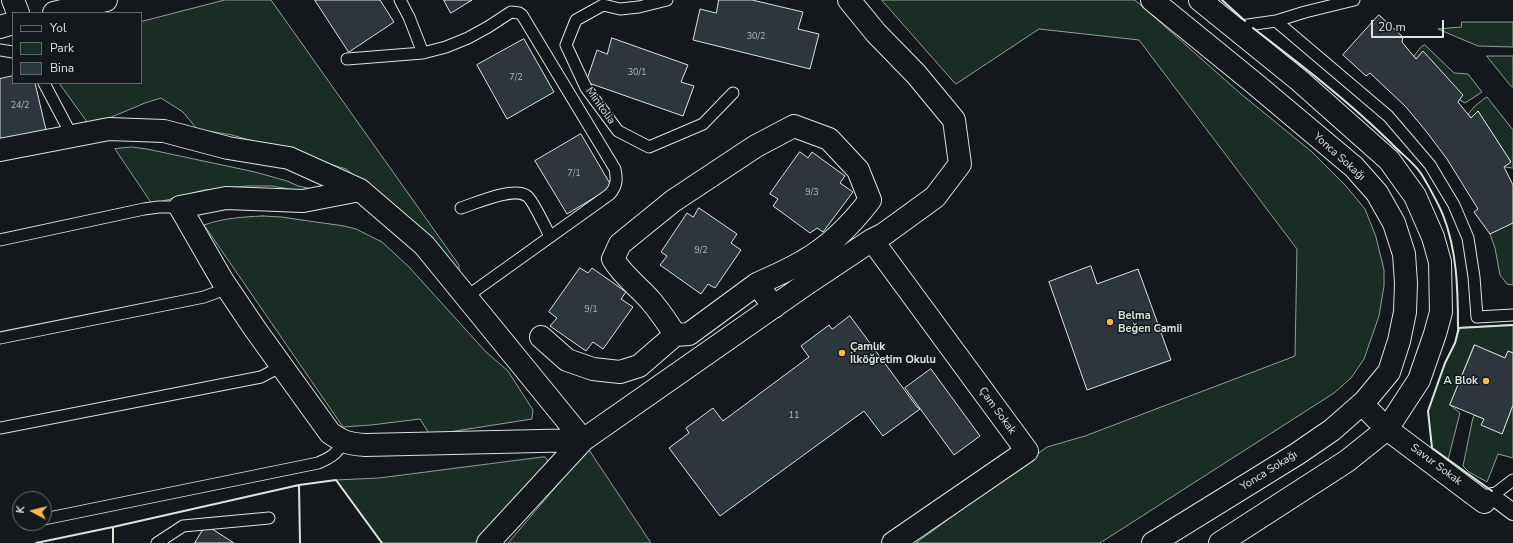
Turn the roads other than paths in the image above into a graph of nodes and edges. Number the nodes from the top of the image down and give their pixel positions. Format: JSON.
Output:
{"nodes":[{"id":1,"x":13,"y":0,"type":"edge"},
{"id":2,"x":106,"y":0,"type":"edge"},
{"id":3,"x":400,"y":0,"type":"edge"},
{"id":4,"x":667,"y":0,"type":"edge"},
{"id":5,"x":849,"y":0,"type":"edge"},
{"id":6,"x":1152,"y":0,"type":"edge"},
{"id":7,"x":1200,"y":0,"type":"edge"},
{"id":8,"x":1354,"y":0,"type":"edge"},
{"id":9,"x":18,"y":12,"type":"edge"},
{"id":10,"x":58,"y":12,"type":"edge"},
{"id":11,"x":1276,"y":21,"type":"junction"},
{"id":12,"x":12,"y":23,"type":"edge"},
{"id":13,"x":0,"y":27,"type":"edge"},
{"id":14,"x":1234,"y":27,"type":"junction"},
{"id":15,"x":0,"y":50,"type":"edge"},
{"id":16,"x":12,"y":52,"type":"edge"},
{"id":17,"x":423,"y":53,"type":"junction"},
{"id":18,"x":347,"y":59,"type":"dead end"},
{"id":19,"x":45,"y":84,"type":"edge"},
{"id":20,"x":733,"y":93,"type":"dead end"},
{"id":21,"x":72,"y":136,"type":"junction"},
{"id":22,"x":0,"y":150,"type":"edge"},
{"id":23,"x":360,"y":190,"type":"junction"},
{"id":24,"x":180,"y":207,"type":"junction"},
{"id":25,"x":461,"y":208,"type":"dead end"},
{"id":26,"x":550,"y":236,"type":"junction"},
{"id":27,"x":0,"y":240,"type":"edge"},
{"id":28,"x":872,"y":240,"type":"junction"},
{"id":29,"x":757,"y":284,"type":"junction"},
{"id":30,"x":228,"y":288,"type":"junction"},
{"id":31,"x":466,"y":297,"type":"junction"},
{"id":32,"x":774,"y":307,"type":"junction"},
{"id":33,"x":1513,"y":315,"type":"edge"},
{"id":34,"x":675,"y":335,"type":"junction"},
{"id":35,"x":541,"y":337,"type":"dead end"},
{"id":36,"x":0,"y":338,"type":"edge"},
{"id":37,"x":282,"y":366,"type":"junction"},
{"id":38,"x":1362,"y":404,"type":"junction"},
{"id":39,"x":0,"y":428,"type":"edge"},
{"id":40,"x":1387,"y":429,"type":"junction"},
{"id":41,"x":583,"y":440,"type":"junction"},
{"id":42,"x":343,"y":442,"type":"junction"},
{"id":43,"x":1513,"y":480,"type":"edge"},
{"id":44,"x":1488,"y":499,"type":"junction"},
{"id":45,"x":1513,"y":512,"type":"edge"},
{"id":46,"x":52,"y":518,"type":"edge"},
{"id":47,"x":269,"y":518,"type":"dead end"},
{"id":48,"x":157,"y":543,"type":"edge"},
{"id":49,"x":488,"y":543,"type":"edge"},
{"id":50,"x":893,"y":543,"type":"edge"},
{"id":51,"x":1153,"y":543,"type":"edge"},
{"id":52,"x":1220,"y":543,"type":"edge"}],
"edges":[{"from":1,"to":9,"type":"street"},
{"from":2,"to":10,"type":"street"},
{"from":3,"to":17,"type":"lane"},
{"from":4,"to":20,"type":"lane","name":"Minitolia"},
{"from":5,"to":28,"type":"street"},
{"from":6,"to":38,"type":"street","name":"Yonca Sokağı"},
{"from":7,"to":14,"type":"street"},
{"from":8,"to":11,"type":"lane"},
{"from":11,"to":14,"type":"lane"},
{"from":11,"to":33,"type":"lane"},
{"from":12,"to":13,"type":"street"},
{"from":14,"to":40,"type":"street"},
{"from":15,"to":16,"type":"lane"},
{"from":17,"to":18,"type":"lane"},
{"from":17,"to":26,"type":"lane"},
{"from":19,"to":21,"type":"lane"},
{"from":21,"to":22,"type":"street"},
{"from":21,"to":23,"type":"street"},
{"from":23,"to":24,"type":"street"},
{"from":23,"to":31,"type":"street"},
{"from":24,"to":27,"type":"lane"},
{"from":24,"to":30,"type":"street"},
{"from":25,"to":26,"type":"lane"},
{"from":26,"to":31,"type":"lane"},
{"from":28,"to":32,"type":"street"},
{"from":28,"to":50,"type":"street","name":"Çam Sokak"},
{"from":29,"to":32,"type":"street"},
{"from":29,"to":34,"type":"street"},
{"from":29,"to":34,"type":"street"},
{"from":30,"to":36,"type":"lane"},
{"from":30,"to":37,"type":"street"},
{"from":31,"to":41,"type":"street"},
{"from":32,"to":41,"type":"street"},
{"from":34,"to":35,"type":"street"},
{"from":37,"to":39,"type":"lane"},
{"from":37,"to":42,"type":"street"},
{"from":38,"to":40,"type":"street","name":"Savur Sokak"},
{"from":38,"to":51,"type":"street","name":"Yonca Sokağı"},
{"from":40,"to":44,"type":"street","name":"Savur Sokak"},
{"from":40,"to":52,"type":"street"},
{"from":41,"to":42,"type":"street"},
{"from":41,"to":49,"type":"street"},
{"from":42,"to":46,"type":"lane"},
{"from":43,"to":44,"type":"lane"},
{"from":44,"to":45,"type":"street"},
{"from":47,"to":48,"type":"lane"}]}
